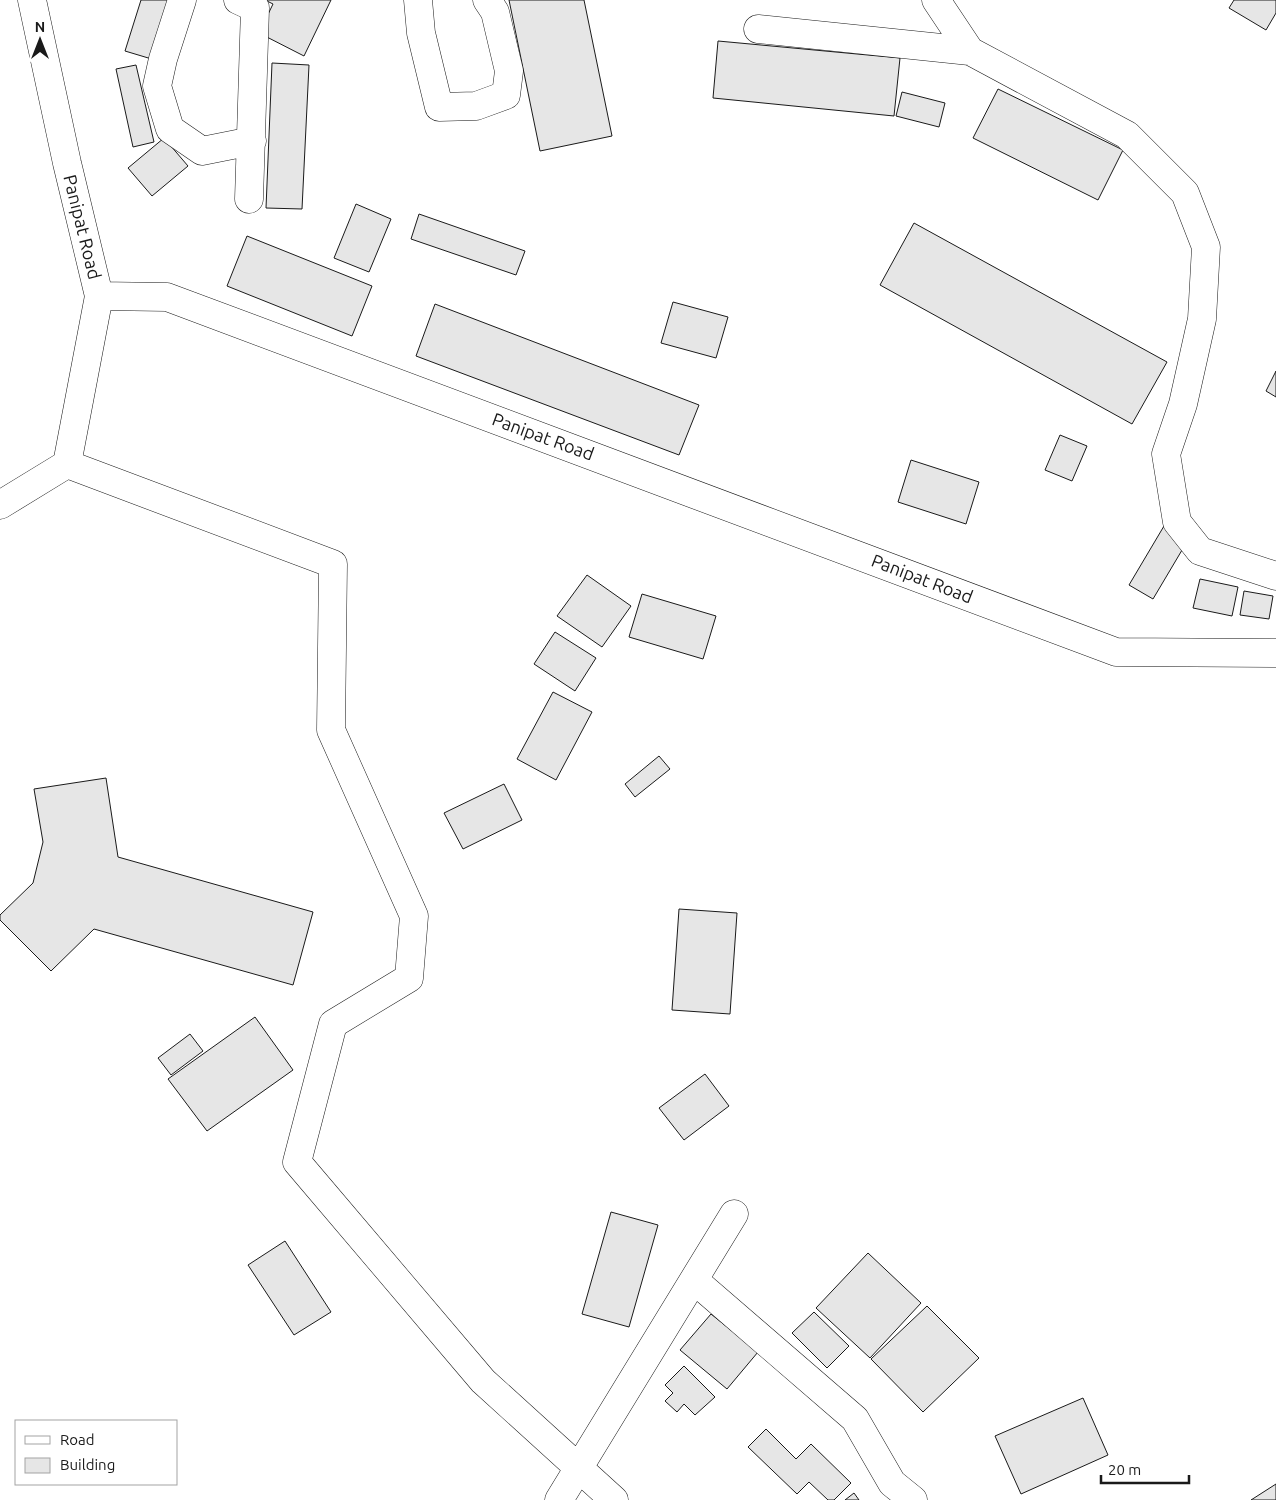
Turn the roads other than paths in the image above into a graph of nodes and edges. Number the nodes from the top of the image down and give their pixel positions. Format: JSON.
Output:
{"nodes":[{"id":1,"x":32,"y":0,"type":"edge"},
{"id":2,"x":182,"y":0,"type":"edge"},
{"id":3,"x":238,"y":0,"type":"edge"},
{"id":4,"x":418,"y":0,"type":"edge"},
{"id":5,"x":487,"y":0,"type":"edge"},
{"id":6,"x":936,"y":0,"type":"edge"},
{"id":7,"x":758,"y":29,"type":"dead end"},
{"id":8,"x":970,"y":51,"type":"junction"},
{"id":9,"x":252,"y":141,"type":"junction"},
{"id":10,"x":249,"y":199,"type":"dead end"},
{"id":11,"x":100,"y":296,"type":"junction"},
{"id":12,"x":67,"y":464,"type":"junction"},
{"id":13,"x":0,"y":505,"type":"edge"},
{"id":14,"x":1276,"y":576,"type":"edge"},
{"id":15,"x":1276,"y":653,"type":"edge"},
{"id":16,"x":734,"y":1214,"type":"dead end"},
{"id":17,"x":694,"y":1280,"type":"junction"},
{"id":18,"x":579,"y":1468,"type":"junction"},
{"id":19,"x":559,"y":1500,"type":"edge"},
{"id":20,"x":614,"y":1500,"type":"edge"},
{"id":21,"x":914,"y":1500,"type":"edge"}],
"edges":[{"from":1,"to":11,"type":"street","name":"Panipat Road"},
{"from":2,"to":9,"type":"street"},
{"from":3,"to":9,"type":"street"},
{"from":4,"to":5,"type":"street"},
{"from":6,"to":8,"type":"street"},
{"from":7,"to":8,"type":"street"},
{"from":8,"to":14,"type":"street"},
{"from":9,"to":10,"type":"street"},
{"from":11,"to":12,"type":"street"},
{"from":11,"to":15,"type":"street","name":"Panipat Road"},
{"from":12,"to":13,"type":"street"},
{"from":12,"to":18,"type":"street"},
{"from":16,"to":17,"type":"street"},
{"from":17,"to":18,"type":"street"},
{"from":17,"to":21,"type":"street"},
{"from":18,"to":19,"type":"street"},
{"from":18,"to":20,"type":"street"}]}
